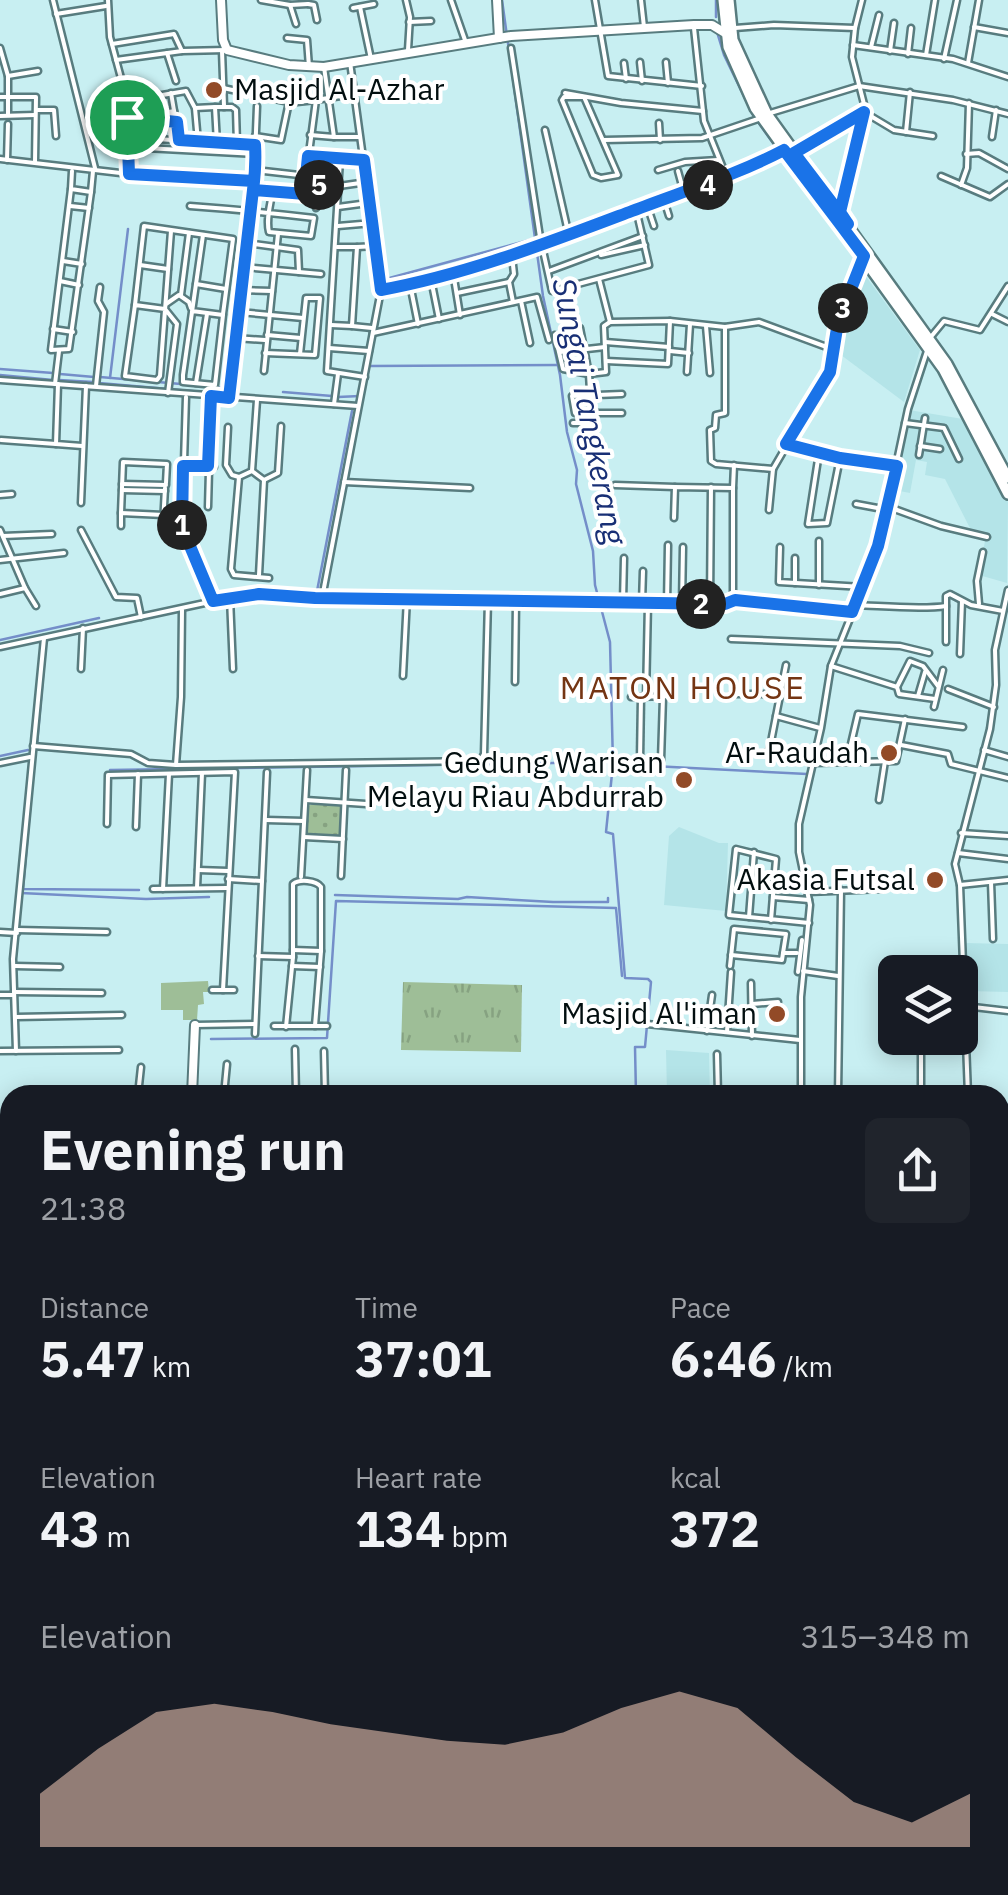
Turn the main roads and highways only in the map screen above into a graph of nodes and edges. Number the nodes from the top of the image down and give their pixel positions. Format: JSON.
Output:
{"nodes":[{"id":1,"x":221,"y":0,"type":"edge"},
{"id":2,"x":497,"y":0,"type":"edge"},
{"id":3,"x":726,"y":0,"type":"edge"},
{"id":4,"x":723,"y":15,"type":"junction"},
{"id":5,"x":712,"y":25,"type":"junction"},
{"id":6,"x":728,"y":30,"type":"junction"},
{"id":7,"x":504,"y":37,"type":"junction"},
{"id":8,"x":789,"y":152,"type":"junction"},
{"id":9,"x":846,"y":226,"type":"junction"},
{"id":10,"x":929,"y":343,"type":"junction"},
{"id":11,"x":990,"y":450,"type":"junction"},
{"id":12,"x":1008,"y":478,"type":"edge"},
{"id":13,"x":1005,"y":494,"type":"edge"},
{"id":14,"x":194,"y":1025,"type":"road end"},
{"id":15,"x":192,"y":1085,"type":"edge"}],
"edges":[{"from":1,"to":7,"type":"main road"},
{"from":2,"to":7,"type":"main road"},
{"from":3,"to":4,"type":"main road"},
{"from":3,"to":6,"type":"main road"},
{"from":4,"to":5,"type":"main road"},
{"from":4,"to":6,"type":"main road"},
{"from":5,"to":6,"type":"main road"},
{"from":5,"to":7,"type":"main road"},
{"from":6,"to":8,"type":"main road"},
{"from":8,"to":9,"type":"main road"},
{"from":8,"to":9,"type":"main road"},
{"from":9,"to":10,"type":"main road"},
{"from":9,"to":10,"type":"main road"},
{"from":10,"to":11,"type":"main road"},
{"from":11,"to":12,"type":"main road"},
{"from":11,"to":13,"type":"main road"},
{"from":14,"to":15,"type":"main road"}]}
